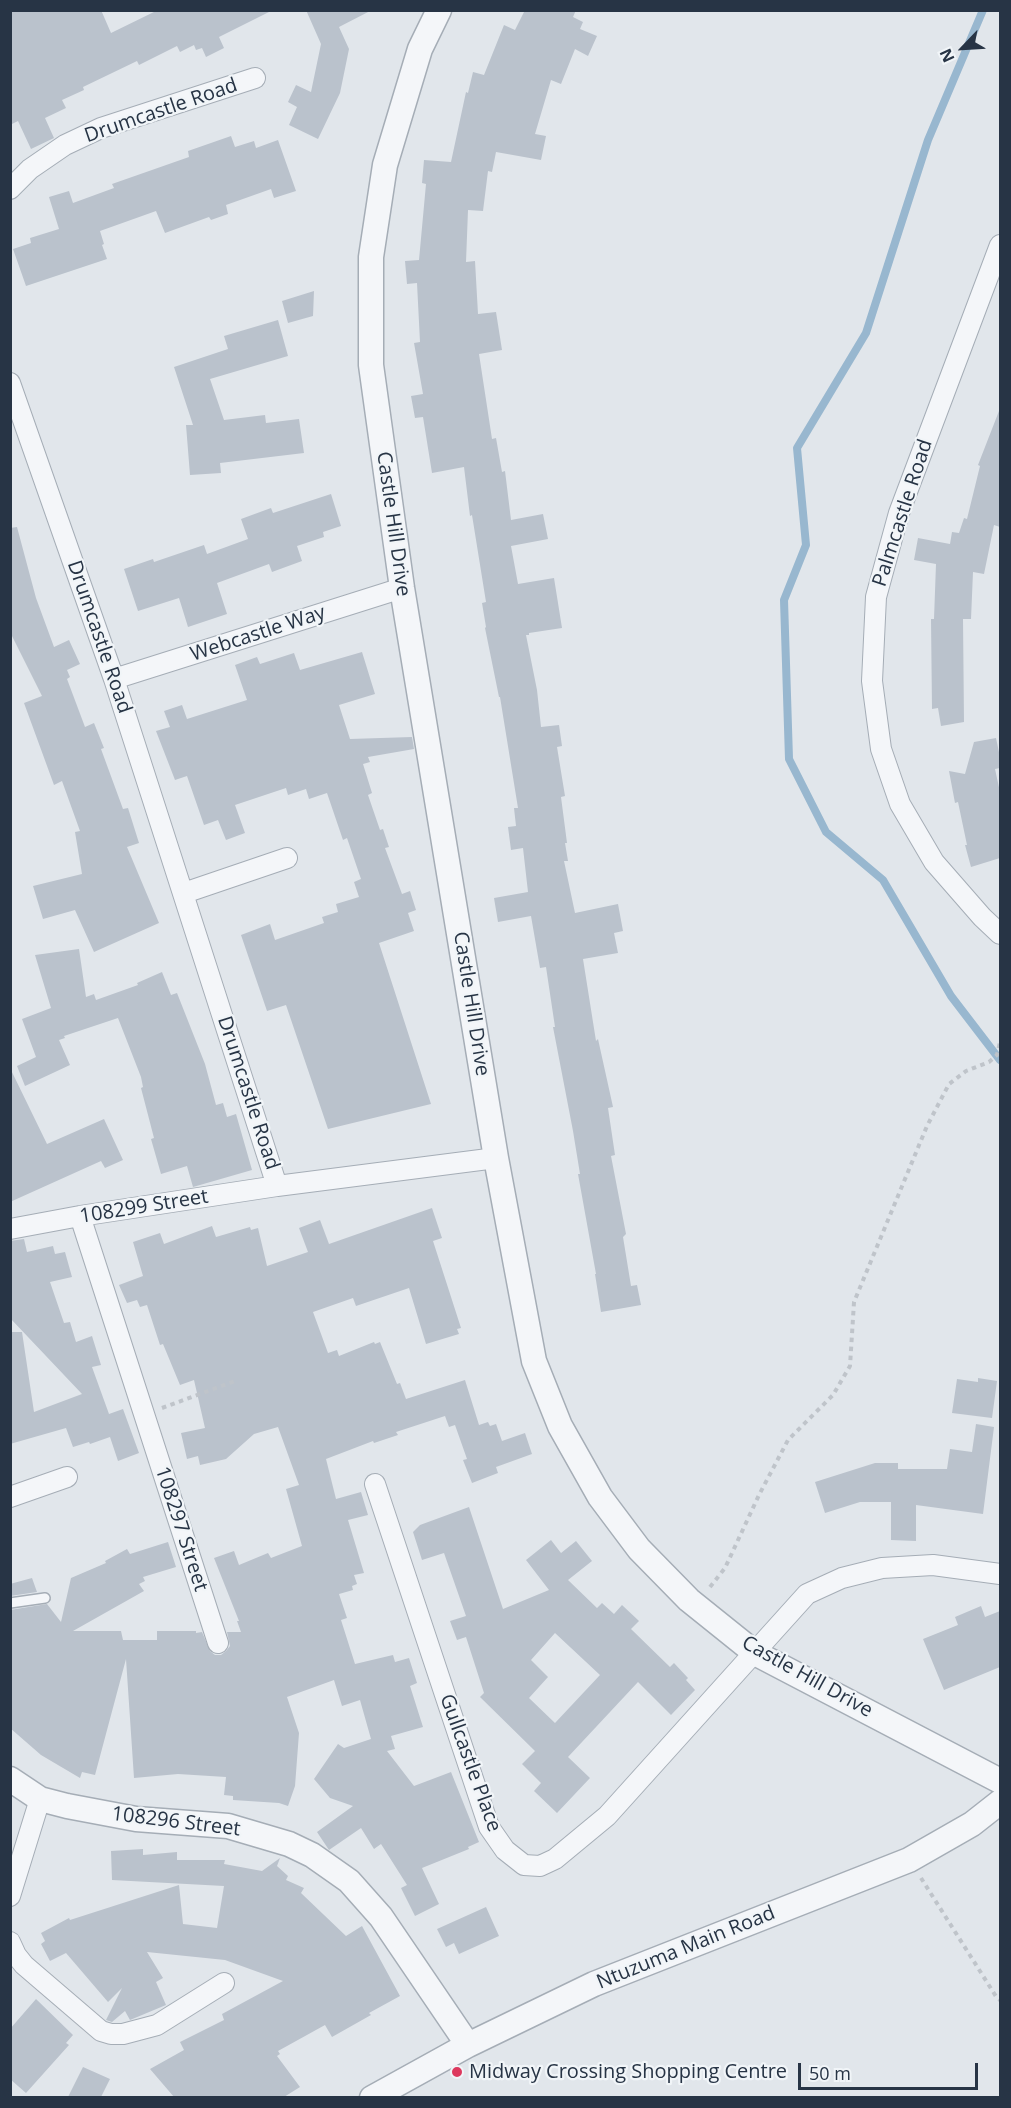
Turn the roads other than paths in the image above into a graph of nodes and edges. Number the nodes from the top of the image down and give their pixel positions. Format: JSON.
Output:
{"nodes":[{"id":1,"x":439,"y":10,"type":"edge"},
{"id":2,"x":255,"y":78,"type":"dead end"},
{"id":3,"x":10,"y":189,"type":"edge"},
{"id":4,"x":1000,"y":245,"type":"edge"},
{"id":5,"x":10,"y":382,"type":"edge"},
{"id":6,"x":402,"y":588,"type":"junction"},
{"id":7,"x":114,"y":679,"type":"junction"},
{"id":8,"x":287,"y":858,"type":"dead end"},
{"id":9,"x":184,"y":892,"type":"junction"},
{"id":10,"x":1000,"y":934,"type":"edge"},
{"id":11,"x":496,"y":1158,"type":"junction"},
{"id":12,"x":277,"y":1186,"type":"junction"},
{"id":13,"x":80,"y":1216,"type":"junction"},
{"id":14,"x":10,"y":1229,"type":"edge"},
{"id":15,"x":67,"y":1477,"type":"dead end"},
{"id":16,"x":375,"y":1484,"type":"dead end"},
{"id":17,"x":10,"y":1497,"type":"edge"},
{"id":18,"x":1000,"y":1574,"type":"edge"},
{"id":19,"x":45,"y":1598,"type":"dead end"},
{"id":20,"x":10,"y":1603,"type":"edge"},
{"id":21,"x":218,"y":1643,"type":"dead end"},
{"id":22,"x":755,"y":1653,"type":"junction"},
{"id":23,"x":10,"y":1779,"type":"edge"},
{"id":24,"x":1000,"y":1781,"type":"edge"},
{"id":25,"x":40,"y":1799,"type":"junction"},
{"id":26,"x":1000,"y":1802,"type":"edge"},
{"id":27,"x":10,"y":1896,"type":"edge"},
{"id":28,"x":10,"y":1942,"type":"edge"},
{"id":29,"x":224,"y":1983,"type":"dead end"},
{"id":30,"x":468,"y":2045,"type":"junction"},
{"id":31,"x":372,"y":2097,"type":"edge"}],
"edges":[{"from":1,"to":6,"type":"street","name":"Castle Hill Drive"},
{"from":2,"to":3,"type":"street","name":"Drumcastle Road"},
{"from":4,"to":10,"type":"street","name":"Palmcastle Road"},
{"from":5,"to":7,"type":"street","name":"Drumcastle Road"},
{"from":6,"to":7,"type":"street","name":"Webcastle Way"},
{"from":6,"to":11,"type":"street","name":"Castle Hill Drive"},
{"from":7,"to":9,"type":"street","name":"Drumcastle Road"},
{"from":8,"to":9,"type":"street"},
{"from":9,"to":12,"type":"street","name":"Drumcastle Road"},
{"from":11,"to":12,"type":"street","name":"Drumcastle Road"},
{"from":11,"to":22,"type":"street","name":"Castle Hill Drive"},
{"from":12,"to":13,"type":"street","name":"108299 Street"},
{"from":13,"to":14,"type":"street","name":"108299 Street"},
{"from":13,"to":21,"type":"street","name":"108297 Street"},
{"from":15,"to":17,"type":"street"},
{"from":16,"to":22,"type":"street","name":"Gullcastle Place"},
{"from":18,"to":22,"type":"street"},
{"from":19,"to":20,"type":"lane"},
{"from":22,"to":24,"type":"street","name":"Castle Hill Drive"},
{"from":23,"to":25,"type":"street","name":"108296 Street"},
{"from":25,"to":27,"type":"street"},
{"from":25,"to":30,"type":"street","name":"108296 Street"},
{"from":26,"to":30,"type":"street","name":"Ntuzuma Main Road"},
{"from":28,"to":29,"type":"street"},
{"from":30,"to":31,"type":"street","name":"Ntuzuma Main Road"}]}
